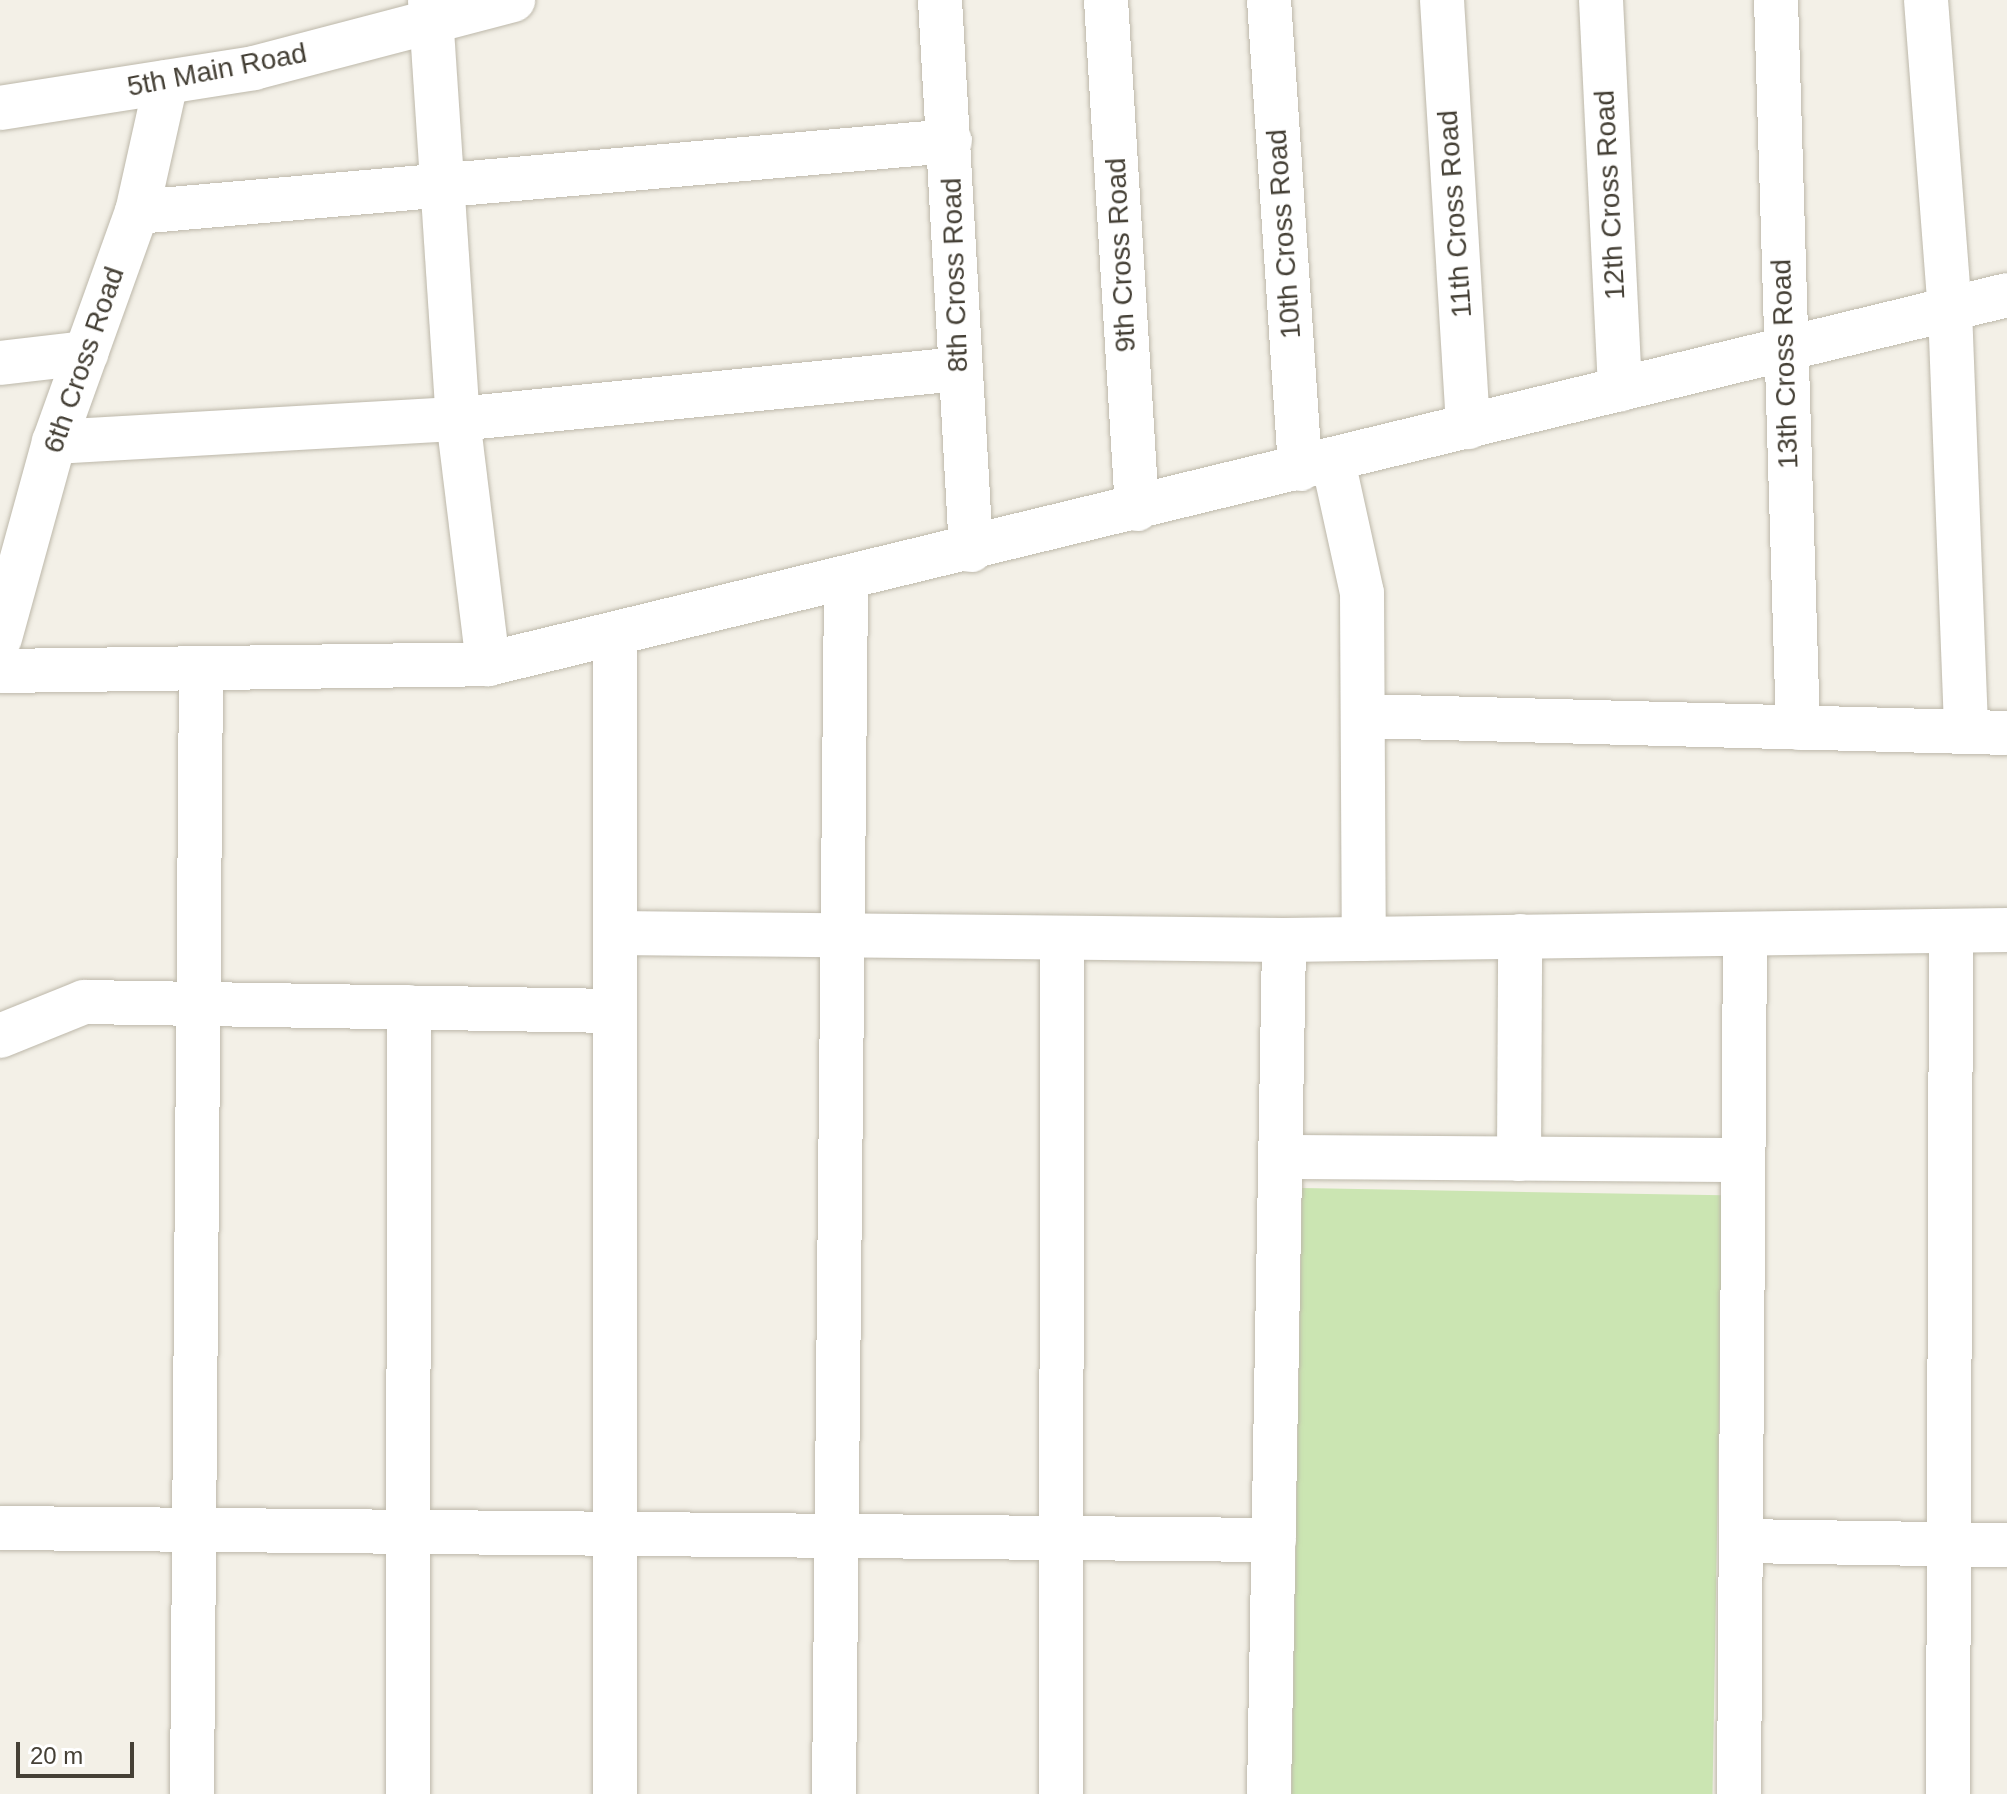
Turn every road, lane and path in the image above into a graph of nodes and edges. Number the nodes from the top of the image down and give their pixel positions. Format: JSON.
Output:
{"nodes":[{"id":1,"x":513,"y":0,"type":"edge"},
{"id":2,"x":940,"y":0,"type":"edge"},
{"id":3,"x":1106,"y":0,"type":"edge"},
{"id":4,"x":1269,"y":0,"type":"edge"},
{"id":5,"x":1442,"y":0,"type":"edge"},
{"id":6,"x":1601,"y":0,"type":"edge"},
{"id":7,"x":1776,"y":0,"type":"edge"},
{"id":8,"x":1926,"y":0,"type":"edge"},
{"id":9,"x":430,"y":10,"type":"edge"},
{"id":10,"x":166,"y":82,"type":"junction"},
{"id":11,"x":0,"y":108,"type":"edge"},
{"id":12,"x":950,"y":141,"type":"junction"},
{"id":13,"x":447,"y":183,"type":"junction"},
{"id":14,"x":137,"y":212,"type":"junction"},
{"id":15,"x":2007,"y":295,"type":"edge"},
{"id":16,"x":1950,"y":310,"type":"junction"},
{"id":17,"x":1784,"y":350,"type":"junction"},
{"id":18,"x":86,"y":353,"type":"junction"},
{"id":19,"x":0,"y":363,"type":"edge"},
{"id":20,"x":958,"y":369,"type":"junction"},
{"id":21,"x":1620,"y":390,"type":"junction"},
{"id":22,"x":458,"y":419,"type":"junction"},
{"id":23,"x":1468,"y":427,"type":"junction"},
{"id":24,"x":54,"y":442,"type":"junction"},
{"id":25,"x":1317,"y":465,"type":"junction"},
{"id":26,"x":1137,"y":509,"type":"junction"},
{"id":27,"x":971,"y":550,"type":"junction"},
{"id":28,"x":846,"y":579,"type":"junction"},
{"id":29,"x":615,"y":634,"type":"junction"},
{"id":30,"x":0,"y":638,"type":"edge"},
{"id":31,"x":488,"y":664,"type":"junction"},
{"id":32,"x":201,"y":668,"type":"junction"},
{"id":33,"x":0,"y":671,"type":"edge"},
{"id":34,"x":1364,"y":716,"type":"junction"},
{"id":35,"x":1798,"y":728,"type":"junction"},
{"id":36,"x":1987,"y":733,"type":"edge"},
{"id":37,"x":2007,"y":930,"type":"edge"},
{"id":38,"x":1951,"y":931,"type":"junction"},
{"id":39,"x":615,"y":933,"type":"junction"},
{"id":40,"x":1745,"y":934,"type":"junction"},
{"id":41,"x":1520,"y":936,"type":"junction"},
{"id":42,"x":1364,"y":939,"type":"junction"},
{"id":43,"x":1062,"y":940,"type":"junction"},
{"id":44,"x":1284,"y":940,"type":"junction"},
{"id":45,"x":843,"y":941,"type":"junction"},
{"id":46,"x":199,"y":1004,"type":"junction"},
{"id":47,"x":409,"y":1007,"type":"junction"},
{"id":48,"x":615,"y":1011,"type":"junction"},
{"id":49,"x":0,"y":1036,"type":"edge"},
{"id":50,"x":1280,"y":1157,"type":"junction"},
{"id":51,"x":1519,"y":1159,"type":"junction"},
{"id":52,"x":1741,"y":1160,"type":"junction"},
{"id":53,"x":194,"y":1527,"type":"junction"},
{"id":54,"x":0,"y":1528,"type":"edge"},
{"id":55,"x":408,"y":1529,"type":"junction"},
{"id":56,"x":615,"y":1531,"type":"junction"},
{"id":57,"x":837,"y":1534,"type":"junction"},
{"id":58,"x":1061,"y":1537,"type":"junction"},
{"id":59,"x":1274,"y":1540,"type":"junction"},
{"id":60,"x":1741,"y":1541,"type":"junction"},
{"id":61,"x":1949,"y":1544,"type":"junction"},
{"id":62,"x":2007,"y":1545,"type":"edge"},
{"id":63,"x":192,"y":1794,"type":"edge"},
{"id":64,"x":408,"y":1794,"type":"edge"},
{"id":65,"x":615,"y":1794,"type":"edge"},
{"id":66,"x":834,"y":1794,"type":"edge"},
{"id":67,"x":1061,"y":1794,"type":"edge"},
{"id":68,"x":1269,"y":1794,"type":"edge"},
{"id":69,"x":1739,"y":1794,"type":"edge"},
{"id":70,"x":1948,"y":1794,"type":"edge"}],
"edges":[{"from":1,"to":9,"type":"street","name":"5th Main Road"},
{"from":2,"to":12,"type":"street","name":"8th Cross Road"},
{"from":3,"to":26,"type":"street","name":"9th Cross Road"},
{"from":4,"to":25,"type":"street","name":"10th Cross Road"},
{"from":5,"to":23,"type":"street","name":"11th Cross Road"},
{"from":6,"to":21,"type":"street","name":"12th Cross Road"},
{"from":7,"to":17,"type":"street","name":"13th Cross Road"},
{"from":8,"to":16,"type":"street"},
{"from":9,"to":10,"type":"street","name":"5th Main Road"},
{"from":9,"to":13,"type":"street"},
{"from":10,"to":11,"type":"street","name":"5th Main Road"},
{"from":10,"to":14,"type":"street","name":"6th Cross Road"},
{"from":12,"to":13,"type":"street"},
{"from":12,"to":20,"type":"street","name":"8th Cross Road"},
{"from":13,"to":14,"type":"street"},
{"from":13,"to":22,"type":"street"},
{"from":14,"to":18,"type":"street","name":"6th Cross Road"},
{"from":15,"to":16,"type":"street"},
{"from":16,"to":17,"type":"street"},
{"from":16,"to":36,"type":"street"},
{"from":17,"to":21,"type":"street"},
{"from":17,"to":35,"type":"street","name":"13th Cross Road"},
{"from":18,"to":19,"type":"street"},
{"from":18,"to":24,"type":"street","name":"6th Cross Road"},
{"from":20,"to":22,"type":"street"},
{"from":20,"to":27,"type":"street","name":"8th Cross Road"},
{"from":21,"to":23,"type":"street"},
{"from":22,"to":24,"type":"street"},
{"from":22,"to":31,"type":"street"},
{"from":23,"to":25,"type":"street"},
{"from":24,"to":30,"type":"street","name":"6th Cross Road"},
{"from":25,"to":26,"type":"street"},
{"from":25,"to":34,"type":"street","name":"10th Cross Road"},
{"from":26,"to":27,"type":"street"},
{"from":27,"to":28,"type":"street"},
{"from":28,"to":29,"type":"street"},
{"from":28,"to":45,"type":"street"},
{"from":29,"to":31,"type":"street"},
{"from":29,"to":39,"type":"street"},
{"from":31,"to":32,"type":"street"},
{"from":32,"to":33,"type":"street"},
{"from":32,"to":46,"type":"street"},
{"from":34,"to":35,"type":"street"},
{"from":34,"to":42,"type":"street","name":"10th Cross Road"},
{"from":35,"to":36,"type":"street"},
{"from":37,"to":38,"type":"street"},
{"from":38,"to":40,"type":"street"},
{"from":38,"to":61,"type":"street"},
{"from":39,"to":45,"type":"street"},
{"from":39,"to":48,"type":"street"},
{"from":40,"to":41,"type":"street"},
{"from":40,"to":52,"type":"street"},
{"from":41,"to":42,"type":"street"},
{"from":41,"to":51,"type":"street"},
{"from":42,"to":44,"type":"street"},
{"from":43,"to":44,"type":"street"},
{"from":43,"to":45,"type":"street"},
{"from":43,"to":58,"type":"street"},
{"from":44,"to":50,"type":"street"},
{"from":45,"to":57,"type":"street"},
{"from":46,"to":47,"type":"street"},
{"from":46,"to":49,"type":"street"},
{"from":46,"to":53,"type":"street"},
{"from":47,"to":48,"type":"street"},
{"from":47,"to":55,"type":"street"},
{"from":48,"to":56,"type":"street"},
{"from":50,"to":51,"type":"street"},
{"from":50,"to":59,"type":"street"},
{"from":51,"to":52,"type":"street"},
{"from":52,"to":60,"type":"street"},
{"from":53,"to":54,"type":"street"},
{"from":53,"to":55,"type":"street"},
{"from":53,"to":63,"type":"street"},
{"from":55,"to":56,"type":"street"},
{"from":55,"to":64,"type":"street"},
{"from":56,"to":57,"type":"street"},
{"from":56,"to":65,"type":"street"},
{"from":57,"to":58,"type":"street"},
{"from":57,"to":66,"type":"street"},
{"from":58,"to":59,"type":"street"},
{"from":58,"to":67,"type":"street"},
{"from":59,"to":68,"type":"street"},
{"from":60,"to":61,"type":"street"},
{"from":60,"to":69,"type":"street"},
{"from":61,"to":62,"type":"street"},
{"from":61,"to":70,"type":"street"}]}
